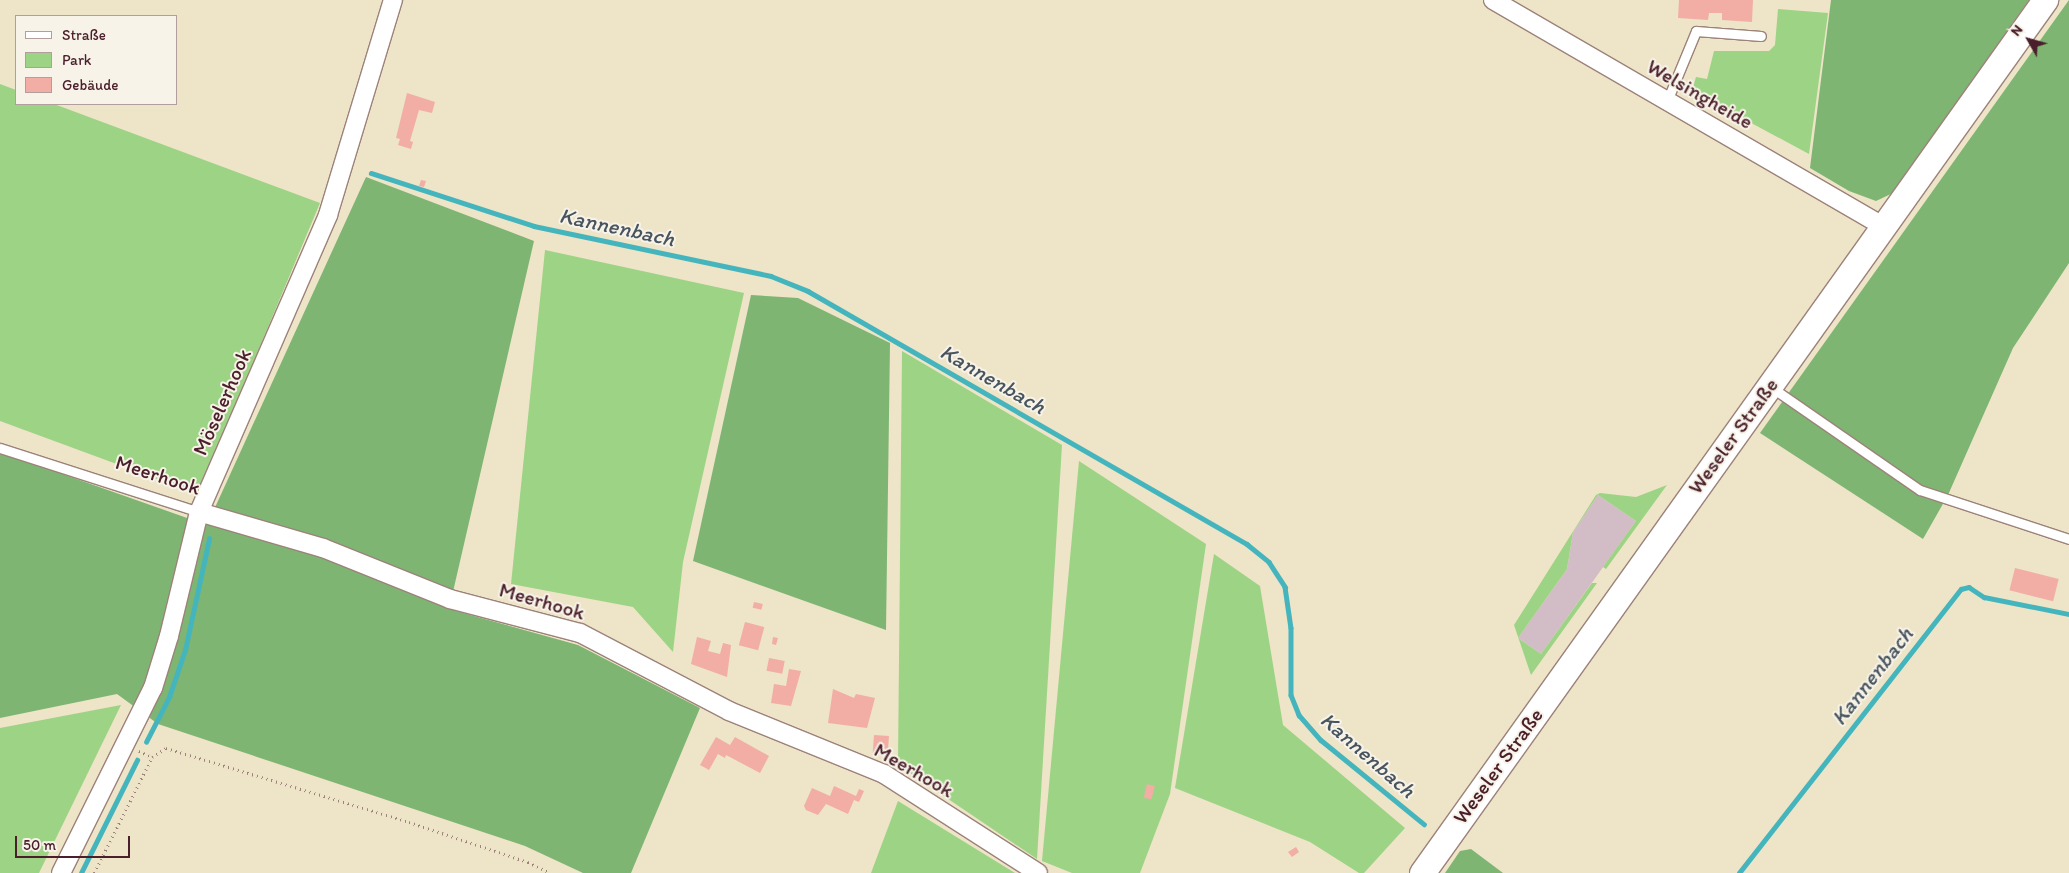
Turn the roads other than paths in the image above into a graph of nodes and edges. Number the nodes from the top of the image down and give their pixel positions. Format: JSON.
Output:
{"nodes":[{"id":1,"x":393,"y":0,"type":"edge"},
{"id":2,"x":1493,"y":0,"type":"edge"},
{"id":3,"x":2045,"y":0,"type":"edge"},
{"id":4,"x":1761,"y":36,"type":"dead end"},
{"id":5,"x":1668,"y":101,"type":"junction"},
{"id":6,"x":1885,"y":227,"type":"junction"},
{"id":7,"x":1769,"y":386,"type":"junction"},
{"id":8,"x":0,"y":448,"type":"edge"},
{"id":9,"x":198,"y":512,"type":"junction"},
{"id":10,"x":2069,"y":539,"type":"edge"},
{"id":11,"x":60,"y":873,"type":"edge"},
{"id":12,"x":1038,"y":873,"type":"edge"},
{"id":13,"x":1422,"y":873,"type":"edge"}],
"edges":[{"from":1,"to":9,"type":"street","name":"Möselerhook"},
{"from":2,"to":5,"type":"street","name":"Welsingheide"},
{"from":3,"to":6,"type":"main road","name":"Weseler Straße"},
{"from":4,"to":5,"type":"lane"},
{"from":5,"to":6,"type":"street","name":"Welsingheide"},
{"from":6,"to":7,"type":"main road","name":"Weseler Straße"},
{"from":7,"to":10,"type":"lane"},
{"from":7,"to":13,"type":"main road","name":"Weseler Straße"},
{"from":8,"to":9,"type":"lane","name":"Meerhook"},
{"from":9,"to":11,"type":"street","name":"Möselerhook"},
{"from":9,"to":12,"type":"street","name":"Meerhook"}]}
